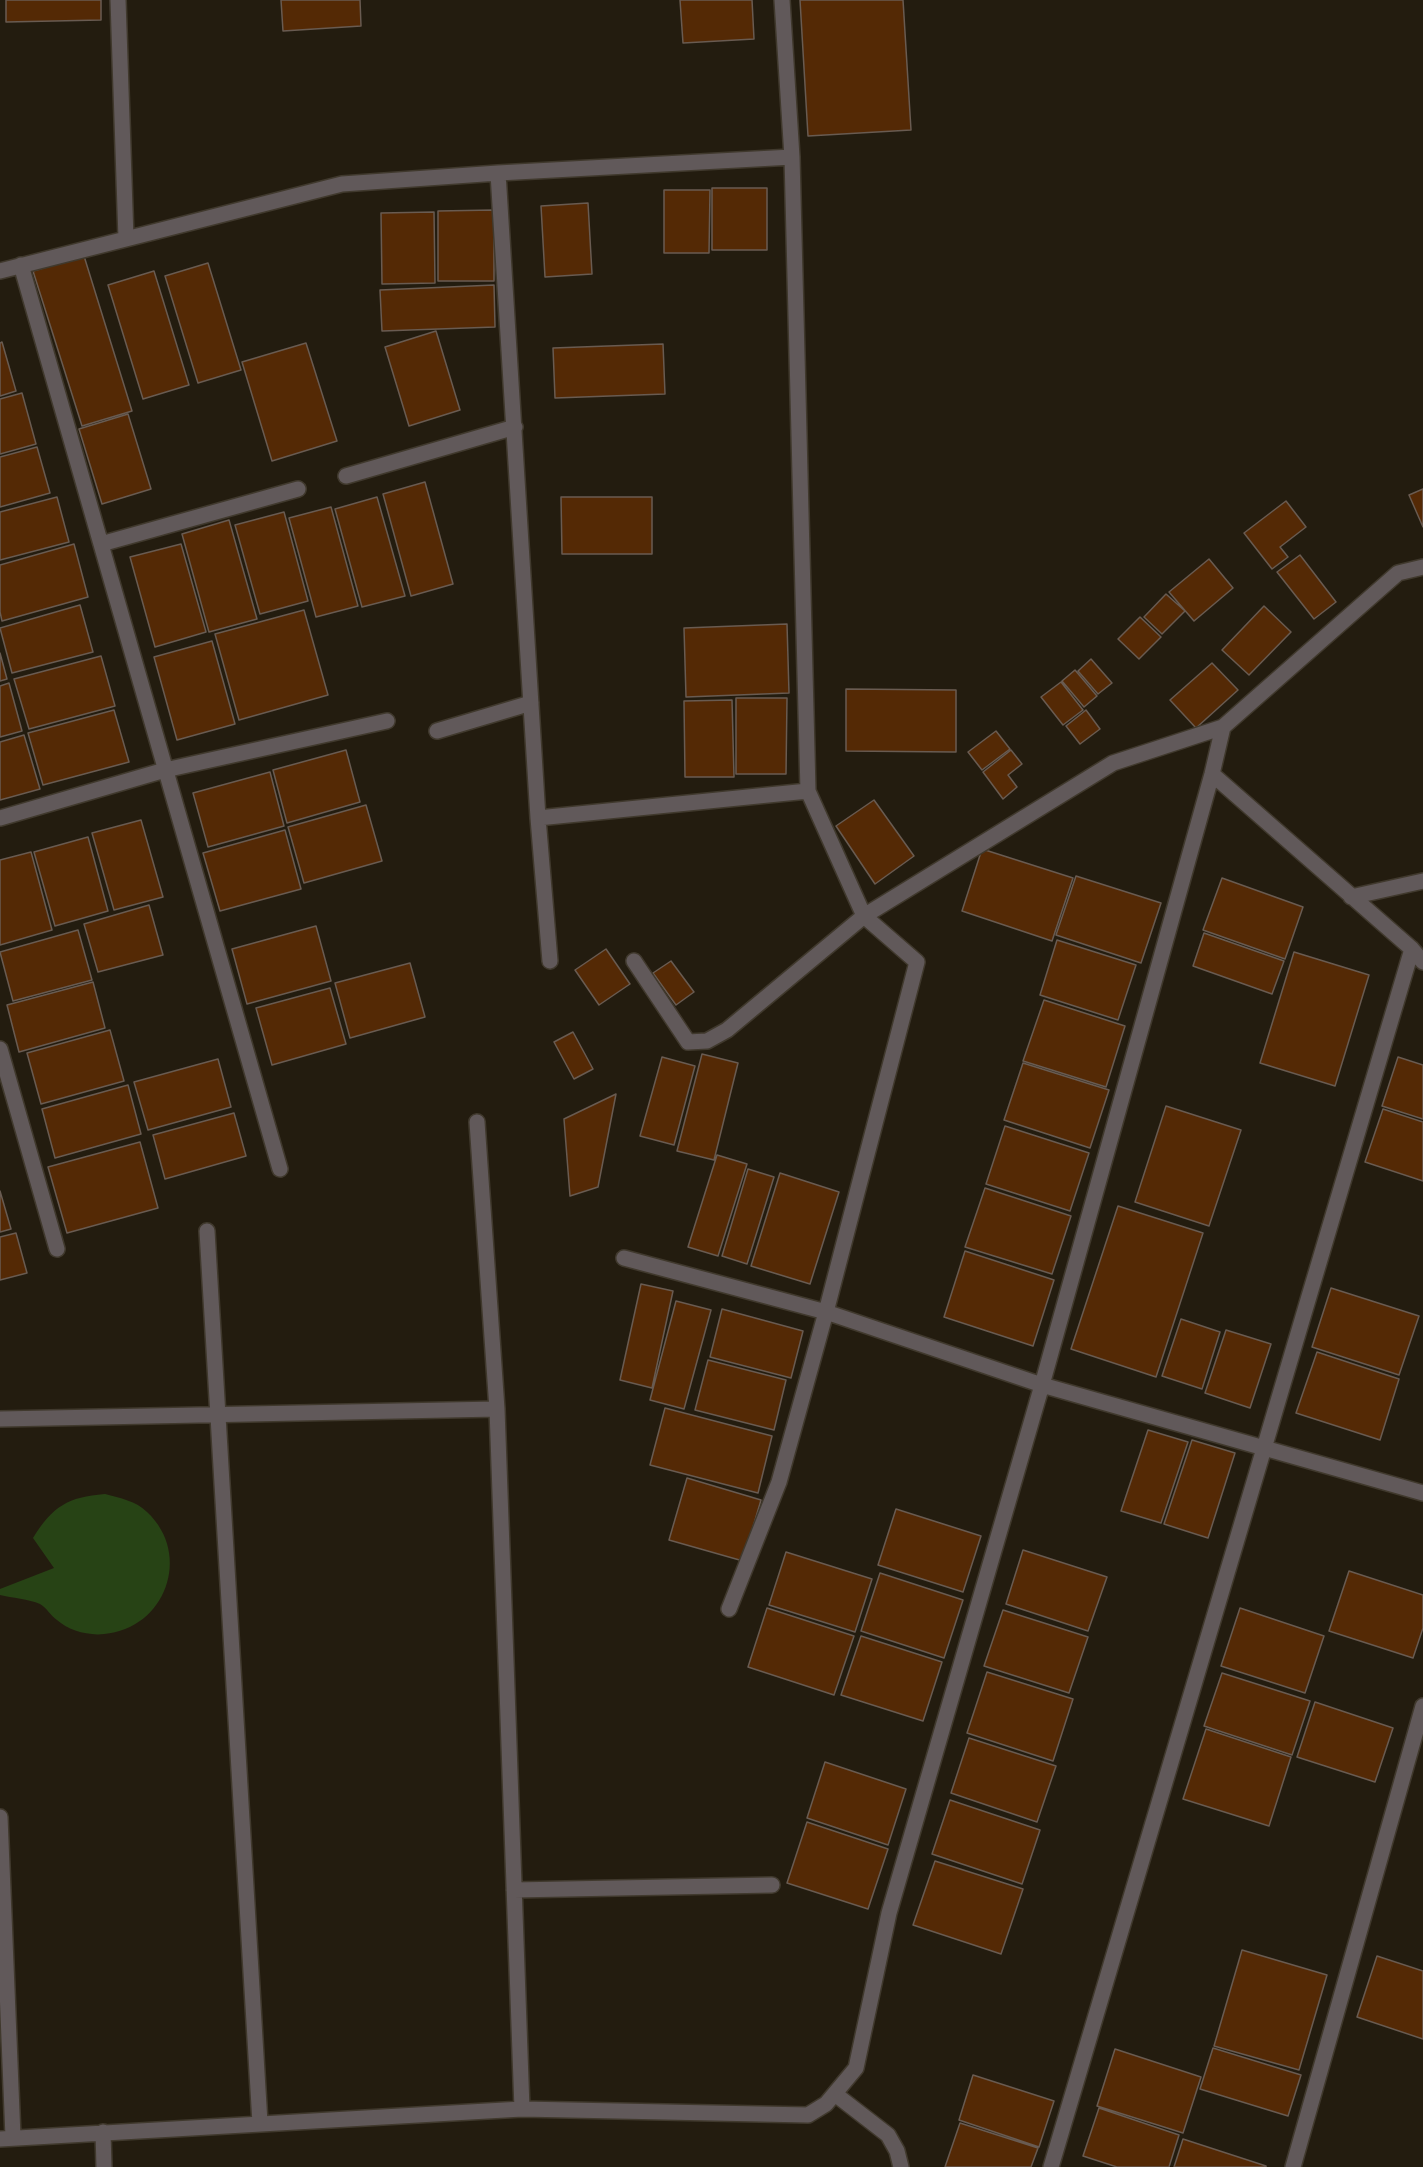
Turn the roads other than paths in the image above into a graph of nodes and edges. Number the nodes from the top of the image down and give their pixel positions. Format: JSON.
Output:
{"nodes":[{"id":1,"x":118,"y":0,"type":"edge"},
{"id":2,"x":782,"y":0,"type":"edge"},
{"id":3,"x":792,"y":157,"type":"junction"},
{"id":4,"x":498,"y":173,"type":"junction"},
{"id":5,"x":126,"y":239,"type":"junction"},
{"id":6,"x":21,"y":266,"type":"junction"},
{"id":7,"x":0,"y":271,"type":"edge"},
{"id":8,"x":515,"y":427,"type":"junction"},
{"id":9,"x":346,"y":476,"type":"dead end"},
{"id":10,"x":297,"y":489,"type":"dead end"},
{"id":11,"x":101,"y":544,"type":"junction"},
{"id":12,"x":1423,"y":567,"type":"edge"},
{"id":13,"x":531,"y":703,"type":"junction"},
{"id":14,"x":387,"y":721,"type":"dead end"},
{"id":15,"x":1223,"y":727,"type":"junction"},
{"id":16,"x":437,"y":731,"type":"dead end"},
{"id":17,"x":165,"y":770,"type":"junction"},
{"id":18,"x":1212,"y":774,"type":"junction"},
{"id":19,"x":808,"y":791,"type":"junction"},
{"id":20,"x":0,"y":818,"type":"edge"},
{"id":21,"x":538,"y":818,"type":"junction"},
{"id":22,"x":1423,"y":881,"type":"edge"},
{"id":23,"x":1352,"y":897,"type":"junction"},
{"id":24,"x":864,"y":916,"type":"junction"},
{"id":25,"x":1412,"y":949,"type":"junction"},
{"id":26,"x":550,"y":961,"type":"dead end"},
{"id":27,"x":634,"y":961,"type":"dead end"},
{"id":28,"x":1423,"y":962,"type":"edge"},
{"id":29,"x":0,"y":1049,"type":"edge"},
{"id":30,"x":477,"y":1122,"type":"dead end"},
{"id":31,"x":280,"y":1169,"type":"dead end"},
{"id":32,"x":207,"y":1231,"type":"dead end"},
{"id":33,"x":57,"y":1249,"type":"dead end"},
{"id":34,"x":624,"y":1258,"type":"dead end"},
{"id":35,"x":826,"y":1312,"type":"junction"},
{"id":36,"x":1042,"y":1385,"type":"junction"},
{"id":37,"x":497,"y":1409,"type":"junction"},
{"id":38,"x":218,"y":1414,"type":"junction"},
{"id":39,"x":0,"y":1419,"type":"edge"},
{"id":40,"x":1263,"y":1446,"type":"junction"},
{"id":41,"x":1423,"y":1493,"type":"edge"},
{"id":42,"x":729,"y":1609,"type":"dead end"},
{"id":43,"x":1423,"y":1706,"type":"edge"},
{"id":44,"x":1420,"y":1725,"type":"edge"},
{"id":45,"x":0,"y":1817,"type":"edge"},
{"id":46,"x":772,"y":1885,"type":"dead end"},
{"id":47,"x":514,"y":1890,"type":"junction"},
{"id":48,"x":835,"y":2094,"type":"junction"},
{"id":49,"x":522,"y":2109,"type":"junction"},
{"id":50,"x":260,"y":2124,"type":"junction"},
{"id":51,"x":103,"y":2132,"type":"junction"},
{"id":52,"x":7,"y":2138,"type":"edge"},
{"id":53,"x":104,"y":2167,"type":"edge"},
{"id":54,"x":902,"y":2167,"type":"edge"},
{"id":55,"x":1051,"y":2167,"type":"edge"},
{"id":56,"x":1293,"y":2167,"type":"edge"}],
"edges":[{"from":1,"to":5,"type":"street"},
{"from":2,"to":3,"type":"street"},
{"from":3,"to":4,"type":"street"},
{"from":3,"to":19,"type":"street"},
{"from":4,"to":5,"type":"street"},
{"from":4,"to":8,"type":"street"},
{"from":5,"to":6,"type":"street"},
{"from":6,"to":7,"type":"street"},
{"from":6,"to":11,"type":"street"},
{"from":8,"to":9,"type":"street"},
{"from":8,"to":13,"type":"street"},
{"from":10,"to":11,"type":"street"},
{"from":11,"to":17,"type":"street"},
{"from":12,"to":15,"type":"street"},
{"from":13,"to":16,"type":"street"},
{"from":13,"to":21,"type":"street"},
{"from":14,"to":17,"type":"street"},
{"from":15,"to":18,"type":"street"},
{"from":15,"to":24,"type":"street"},
{"from":17,"to":20,"type":"street"},
{"from":17,"to":31,"type":"street"},
{"from":18,"to":23,"type":"street"},
{"from":18,"to":36,"type":"street"},
{"from":19,"to":21,"type":"street"},
{"from":19,"to":24,"type":"street"},
{"from":21,"to":26,"type":"street"},
{"from":22,"to":23,"type":"street"},
{"from":23,"to":25,"type":"street"},
{"from":24,"to":27,"type":"street"},
{"from":24,"to":35,"type":"street"},
{"from":25,"to":28,"type":"street"},
{"from":25,"to":40,"type":"street"},
{"from":29,"to":33,"type":"street"},
{"from":30,"to":37,"type":"street"},
{"from":32,"to":38,"type":"street"},
{"from":34,"to":35,"type":"street"},
{"from":35,"to":36,"type":"street"},
{"from":35,"to":42,"type":"street"},
{"from":36,"to":40,"type":"street"},
{"from":36,"to":48,"type":"street"},
{"from":37,"to":38,"type":"street"},
{"from":37,"to":47,"type":"street"},
{"from":38,"to":39,"type":"street"},
{"from":38,"to":50,"type":"street"},
{"from":40,"to":41,"type":"street"},
{"from":40,"to":55,"type":"street"},
{"from":43,"to":44,"type":"street"},
{"from":44,"to":56,"type":"street"},
{"from":45,"to":52,"type":"street"},
{"from":46,"to":47,"type":"street"},
{"from":47,"to":49,"type":"street"},
{"from":48,"to":49,"type":"street"},
{"from":48,"to":54,"type":"street"},
{"from":49,"to":50,"type":"street"},
{"from":50,"to":51,"type":"street"},
{"from":51,"to":52,"type":"street"},
{"from":51,"to":53,"type":"street"}]}
